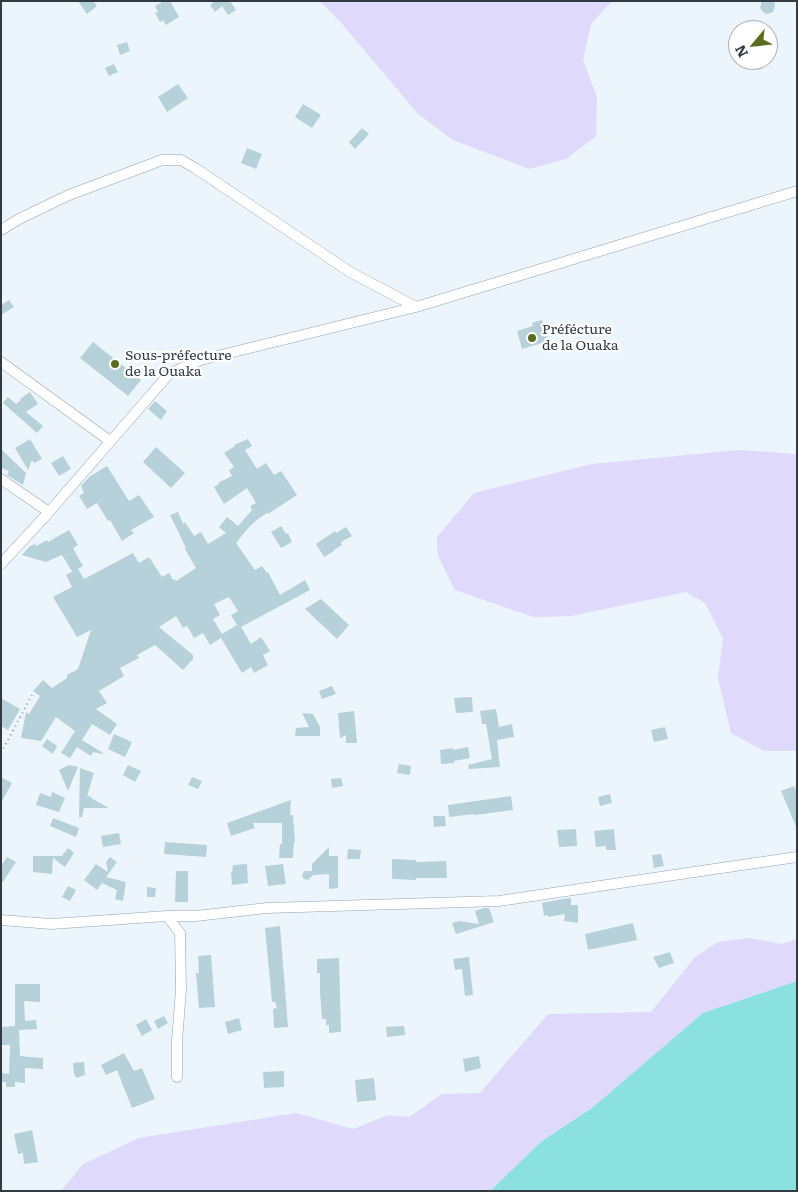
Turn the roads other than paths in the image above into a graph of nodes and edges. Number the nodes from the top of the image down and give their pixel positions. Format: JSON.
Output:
{"nodes":[{"id":1,"x":797,"y":191,"type":"edge"},
{"id":2,"x":1,"y":230,"type":"edge"},
{"id":3,"x":416,"y":307,"type":"junction"},
{"id":4,"x":1,"y":362,"type":"edge"},
{"id":5,"x":110,"y":441,"type":"junction"},
{"id":6,"x":1,"y":479,"type":"edge"},
{"id":7,"x":49,"y":512,"type":"junction"},
{"id":8,"x":1,"y":564,"type":"edge"},
{"id":9,"x":797,"y":857,"type":"edge"},
{"id":10,"x":167,"y":916,"type":"junction"},
{"id":11,"x":1,"y":920,"type":"edge"},
{"id":12,"x":177,"y":1077,"type":"dead end"}],
"edges":[{"from":1,"to":3,"type":"street"},
{"from":2,"to":3,"type":"street"},
{"from":3,"to":5,"type":"street"},
{"from":4,"to":5,"type":"street"},
{"from":5,"to":7,"type":"street"},
{"from":6,"to":7,"type":"street"},
{"from":7,"to":8,"type":"street"},
{"from":9,"to":10,"type":"street"},
{"from":10,"to":11,"type":"street"},
{"from":10,"to":12,"type":"street"}]}
